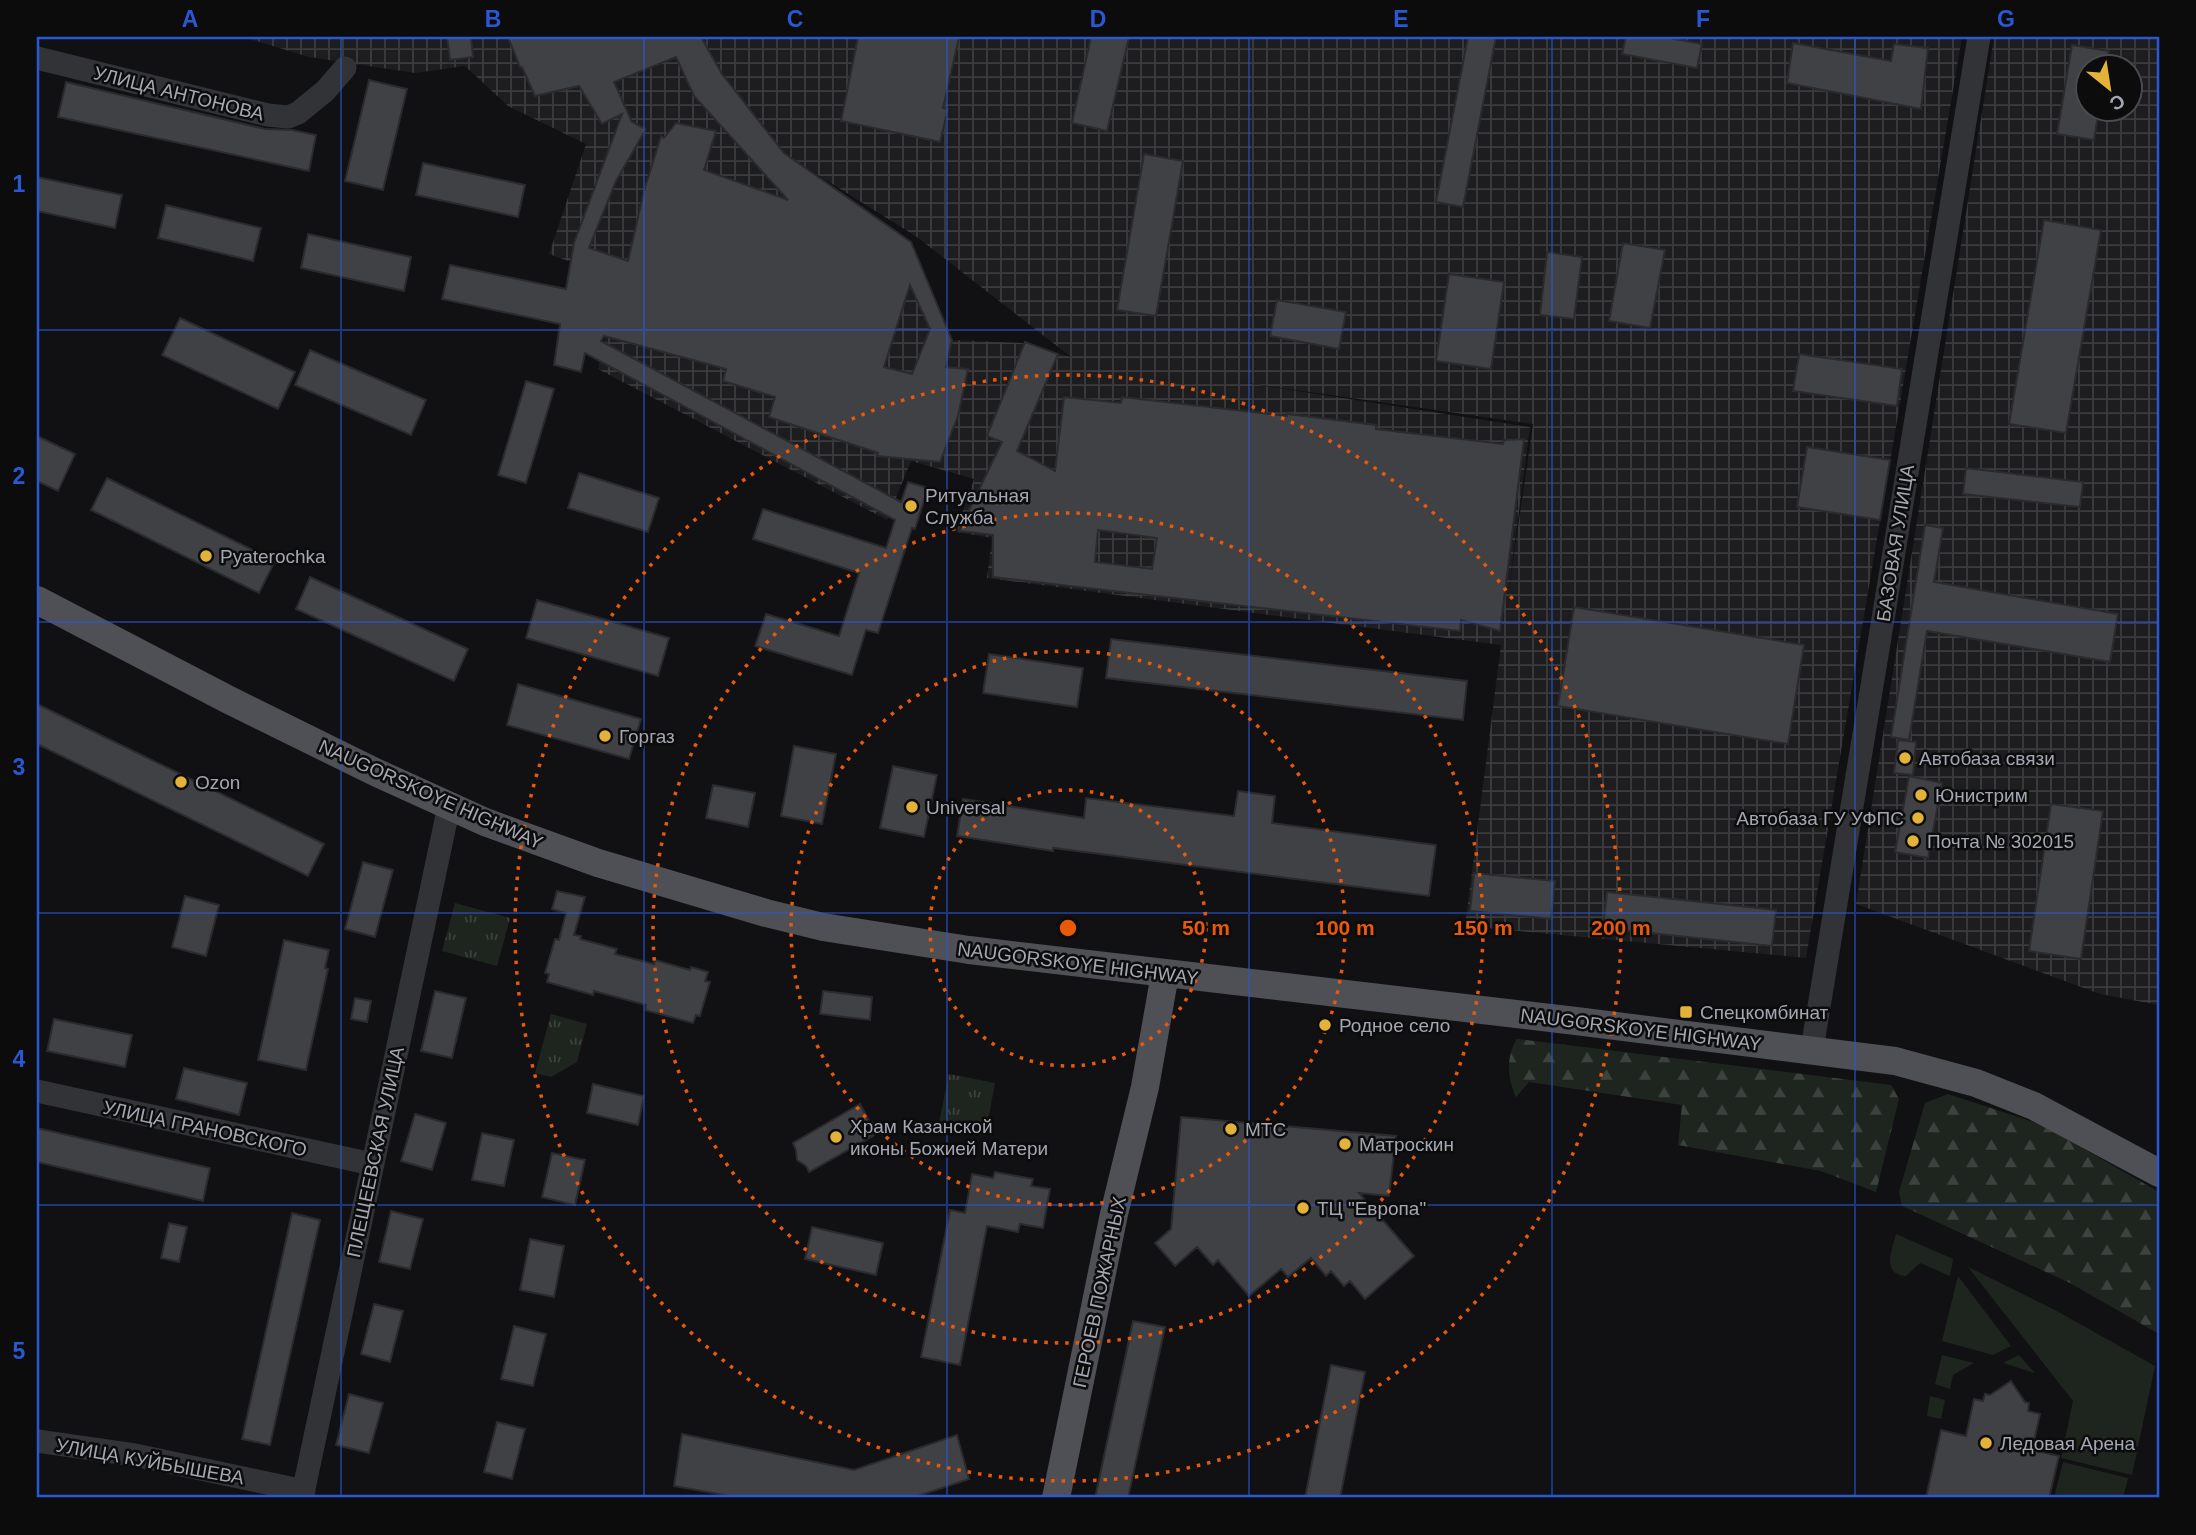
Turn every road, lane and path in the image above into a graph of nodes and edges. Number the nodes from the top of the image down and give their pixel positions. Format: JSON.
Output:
{"nodes":[{"id":1,"x":1979,"y":37,"type":"edge"},
{"id":2,"x":37,"y":58,"type":"edge"},
{"id":3,"x":345,"y":68,"type":"dead end"},
{"id":4,"x":37,"y":600,"type":"edge"},
{"id":5,"x":449,"y":806,"type":"junction"},
{"id":6,"x":1166,"y":974,"type":"junction"},
{"id":7,"x":1812,"y":1049,"type":"junction"},
{"id":8,"x":37,"y":1091,"type":"edge"},
{"id":9,"x":372,"y":1164,"type":"junction"},
{"id":10,"x":2159,"y":1173,"type":"edge"},
{"id":11,"x":37,"y":1441,"type":"edge"},
{"id":12,"x":303,"y":1495,"type":"edge"},
{"id":13,"x":1056,"y":1498,"type":"edge"}],
"edges":[{"from":1,"to":7,"type":"street","name":"БАЗОВАЯ УЛИЦА"},
{"from":2,"to":3,"type":"street","name":"УЛИЦА АНТОНОВА"},
{"from":4,"to":5,"type":"main road","name":"NAUGORSKOYE HIGHWAY"},
{"from":5,"to":6,"type":"main road","name":"NAUGORSKOYE HIGHWAY"},
{"from":5,"to":9,"type":"street","name":"ПЛЕЩЕЕВСКАЯ УЛИЦА"},
{"from":6,"to":7,"type":"main road","name":"NAUGORSKOYE HIGHWAY"},
{"from":6,"to":13,"type":"main road","name":"ГЕРОЕВ ПОЖАРНЫХ"},
{"from":7,"to":10,"type":"main road","name":"NAUGORSKOYE HIGHWAY"},
{"from":8,"to":9,"type":"street","name":"УЛИЦА ГРАНОВСКОГО"},
{"from":9,"to":12,"type":"street","name":"ПЛЕЩЕЕВСКАЯ УЛИЦА"},
{"from":11,"to":12,"type":"street","name":"УЛИЦА КУЙБЫШЕВА"}]}
